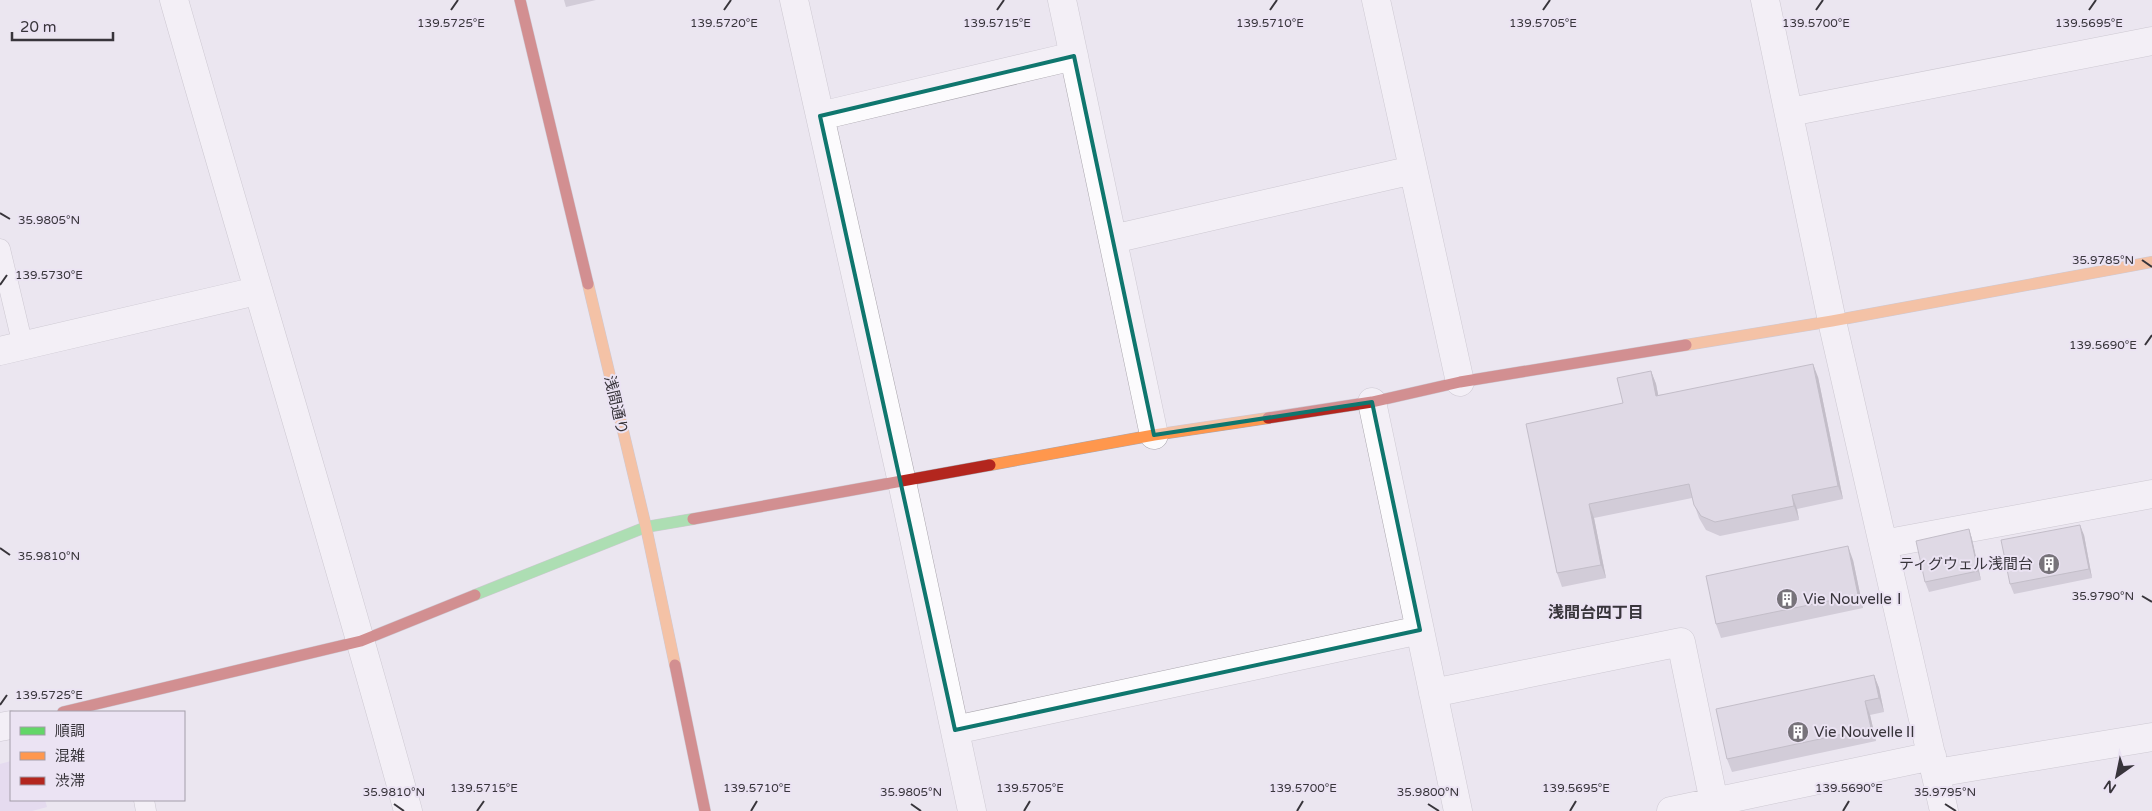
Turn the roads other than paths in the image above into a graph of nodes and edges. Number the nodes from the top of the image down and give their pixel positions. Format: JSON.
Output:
{"nodes":[{"id":1,"x":174,"y":0,"type":"edge"},
{"id":2,"x":520,"y":0,"type":"edge"},
{"id":3,"x":794,"y":0,"type":"edge"},
{"id":4,"x":1062,"y":0,"type":"edge"},
{"id":5,"x":1376,"y":0,"type":"edge"},
{"id":6,"x":1765,"y":0,"type":"edge"},
{"id":7,"x":2152,"y":41,"type":"edge"},
{"id":8,"x":1074,"y":56,"type":"junction"},
{"id":9,"x":1790,"y":112,"type":"junction"},
{"id":10,"x":820,"y":116,"type":"junction"},
{"id":11,"x":1413,"y":170,"type":"junction"},
{"id":12,"x":1113,"y":239,"type":"junction"},
{"id":13,"x":0,"y":249,"type":"edge"},
{"id":14,"x":2152,"y":262,"type":"edge"},
{"id":15,"x":257,"y":291,"type":"junction"},
{"id":16,"x":1832,"y":321,"type":"junction"},
{"id":17,"x":12,"y":349,"type":"edge"},
{"id":18,"x":1460,"y":382,"type":"junction"},
{"id":19,"x":1372,"y":402,"type":"junction"},
{"id":20,"x":1154,"y":435,"type":"junction"},
{"id":21,"x":902,"y":482,"type":"junction"},
{"id":22,"x":2152,"y":494,"type":"edge"},
{"id":23,"x":646,"y":527,"type":"junction"},
{"id":24,"x":1883,"y":544,"type":"junction"},
{"id":25,"x":1420,"y":630,"type":"junction"},
{"id":26,"x":361,"y":641,"type":"junction"},
{"id":27,"x":1433,"y":693,"type":"junction"},
{"id":28,"x":120,"y":706,"type":"edge"},
{"id":29,"x":72,"y":711,"type":"edge"},
{"id":30,"x":955,"y":730,"type":"junction"},
{"id":31,"x":2152,"y":737,"type":"edge"},
{"id":32,"x":1934,"y":765,"type":"junction"},
{"id":33,"x":1714,"y":802,"type":"junction"},
{"id":34,"x":408,"y":811,"type":"edge"},
{"id":35,"x":705,"y":811,"type":"edge"},
{"id":36,"x":972,"y":811,"type":"edge"},
{"id":37,"x":1458,"y":811,"type":"edge"},
{"id":38,"x":1671,"y":811,"type":"edge"},
{"id":39,"x":1944,"y":811,"type":"edge"}],
"edges":[{"from":1,"to":15,"type":"street"},
{"from":2,"to":23,"type":"street","name":"浅間通り"},
{"from":3,"to":10,"type":"street"},
{"from":4,"to":8,"type":"street"},
{"from":5,"to":11,"type":"street"},
{"from":6,"to":9,"type":"street"},
{"from":7,"to":9,"type":"street"},
{"from":8,"to":10,"type":"street"},
{"from":8,"to":12,"type":"street"},
{"from":9,"to":16,"type":"street"},
{"from":10,"to":21,"type":"street"},
{"from":11,"to":12,"type":"street"},
{"from":11,"to":18,"type":"street"},
{"from":12,"to":20,"type":"street"},
{"from":13,"to":17,"type":"lane"},
{"from":14,"to":16,"type":"street"},
{"from":15,"to":17,"type":"street"},
{"from":15,"to":26,"type":"street"},
{"from":16,"to":18,"type":"street"},
{"from":16,"to":24,"type":"street"},
{"from":18,"to":19,"type":"street"},
{"from":19,"to":20,"type":"street"},
{"from":19,"to":25,"type":"street"},
{"from":20,"to":21,"type":"street"},
{"from":21,"to":23,"type":"street"},
{"from":21,"to":30,"type":"street"},
{"from":22,"to":24,"type":"street"},
{"from":23,"to":26,"type":"street"},
{"from":23,"to":35,"type":"street","name":"浅間通り"},
{"from":24,"to":32,"type":"street"},
{"from":25,"to":27,"type":"street"},
{"from":25,"to":30,"type":"street"},
{"from":26,"to":28,"type":"street"},
{"from":26,"to":34,"type":"street"},
{"from":27,"to":33,"type":"street"},
{"from":27,"to":37,"type":"street"},
{"from":28,"to":29,"type":"street"},
{"from":30,"to":36,"type":"street"},
{"from":31,"to":32,"type":"street"},
{"from":32,"to":33,"type":"street"},
{"from":32,"to":39,"type":"street"},
{"from":33,"to":38,"type":"street"}]}
